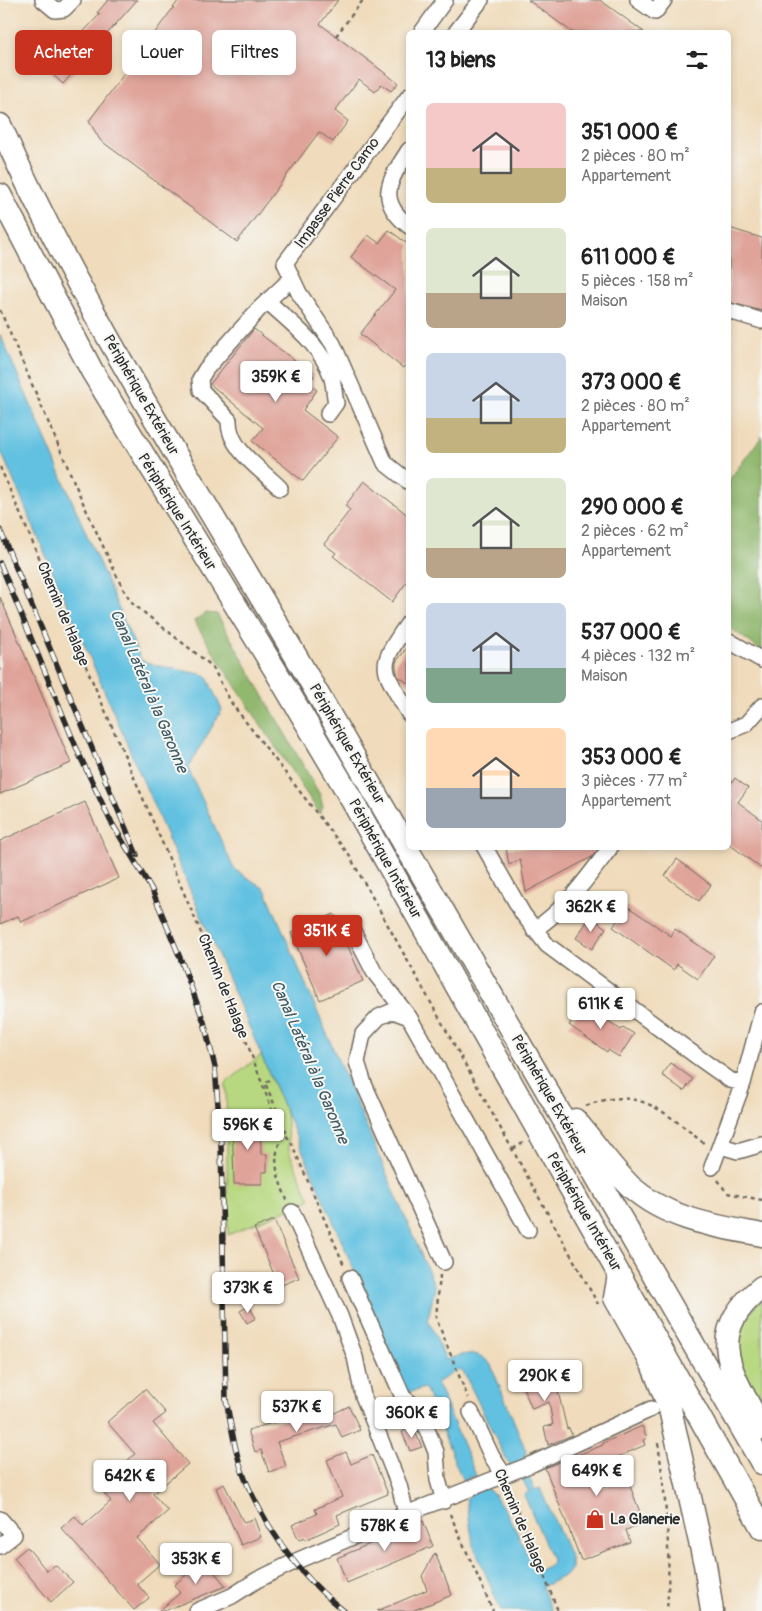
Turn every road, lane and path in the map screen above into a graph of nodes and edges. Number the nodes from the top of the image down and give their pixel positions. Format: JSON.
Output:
{"nodes":[{"id":1,"x":43,"y":0,"type":"edge"},
{"id":2,"x":73,"y":0,"type":"edge"},
{"id":3,"x":363,"y":0,"type":"edge"},
{"id":4,"x":445,"y":0,"type":"edge"},
{"id":5,"x":638,"y":0,"type":"edge"},
{"id":6,"x":664,"y":0,"type":"edge"},
{"id":7,"x":477,"y":1,"type":"edge"},
{"id":8,"x":423,"y":30,"type":"edge"},
{"id":9,"x":457,"y":30,"type":"edge"},
{"id":10,"x":336,"y":36,"type":"dead end"},
{"id":11,"x":406,"y":100,"type":"edge"},
{"id":12,"x":0,"y":125,"type":"edge"},
{"id":13,"x":406,"y":155,"type":"edge"},
{"id":14,"x":0,"y":195,"type":"edge"},
{"id":15,"x":406,"y":223,"type":"edge"},
{"id":16,"x":292,"y":278,"type":"junction"},
{"id":17,"x":267,"y":301,"type":"junction"},
{"id":18,"x":0,"y":310,"type":"edge"},
{"id":19,"x":731,"y":312,"type":"edge"},
{"id":20,"x":762,"y":321,"type":"edge"},
{"id":21,"x":328,"y":414,"type":"dead end"},
{"id":22,"x":0,"y":467,"type":"edge"},
{"id":23,"x":406,"y":480,"type":"edge"},
{"id":24,"x":280,"y":488,"type":"dead end"},
{"id":25,"x":406,"y":626,"type":"edge"},
{"id":26,"x":731,"y":642,"type":"edge"},
{"id":27,"x":762,"y":660,"type":"edge"},
{"id":28,"x":762,"y":706,"type":"edge"},
{"id":29,"x":406,"y":709,"type":"edge"},
{"id":30,"x":731,"y":730,"type":"edge"},
{"id":31,"x":406,"y":844,"type":"edge"},
{"id":32,"x":410,"y":850,"type":"edge"},
{"id":33,"x":486,"y":850,"type":"edge"},
{"id":34,"x":608,"y":850,"type":"edge"},
{"id":35,"x":351,"y":927,"type":"dead end"},
{"id":36,"x":534,"y":930,"type":"junction"},
{"id":37,"x":762,"y":1012,"type":"edge"},
{"id":38,"x":409,"y":1017,"type":"junction"},
{"id":39,"x":534,"y":1070,"type":"junction"},
{"id":40,"x":270,"y":1080,"type":"dead end"},
{"id":41,"x":743,"y":1084,"type":"junction"},
{"id":42,"x":585,"y":1107,"type":"dead end"},
{"id":43,"x":285,"y":1133,"type":"junction"},
{"id":44,"x":523,"y":1143,"type":"dead end"},
{"id":45,"x":762,"y":1144,"type":"edge"},
{"id":46,"x":721,"y":1146,"type":"junction"},
{"id":47,"x":513,"y":1149,"type":"junction"},
{"id":48,"x":712,"y":1166,"type":"junction"},
{"id":49,"x":762,"y":1200,"type":"edge"},
{"id":50,"x":292,"y":1212,"type":"joint"},
{"id":51,"x":528,"y":1230,"type":"dead end"},
{"id":52,"x":762,"y":1235,"type":"edge"},
{"id":53,"x":444,"y":1262,"type":"joint"},
{"id":54,"x":619,"y":1273,"type":"junction"},
{"id":55,"x":350,"y":1278,"type":"joint"},
{"id":56,"x":762,"y":1287,"type":"edge"},
{"id":57,"x":602,"y":1312,"type":"dead end"},
{"id":58,"x":651,"y":1409,"type":"dead end"},
{"id":59,"x":471,"y":1412,"type":"joint"},
{"id":60,"x":762,"y":1429,"type":"edge"},
{"id":61,"x":657,"y":1441,"type":"dead end"},
{"id":62,"x":762,"y":1463,"type":"edge"},
{"id":63,"x":504,"y":1475,"type":"junction"},
{"id":64,"x":444,"y":1501,"type":"junction"},
{"id":65,"x":406,"y":1514,"type":"junction"},
{"id":66,"x":0,"y":1518,"type":"edge"},
{"id":67,"x":762,"y":1528,"type":"edge"},
{"id":68,"x":0,"y":1546,"type":"edge"},
{"id":69,"x":197,"y":1611,"type":"edge"},
{"id":70,"x":493,"y":1611,"type":"edge"},
{"id":71,"x":558,"y":1611,"type":"edge"},
{"id":72,"x":667,"y":1611,"type":"edge"},
{"id":73,"x":712,"y":1611,"type":"edge"}],
"edges":[{"from":1,"to":2,"type":"street"},
{"from":3,"to":10,"type":"path"},
{"from":4,"to":8,"type":"street"},
{"from":5,"to":6,"type":"street"},
{"from":7,"to":9,"type":"street"},
{"from":11,"to":16,"type":"street","name":"Impasse Pierre Camo"},
{"from":12,"to":31,"type":"highway","name":"Périphérique Extérieur"},
{"from":13,"to":15,"type":"street"},
{"from":14,"to":54,"type":"highway","name":"Périphérique Intérieur"},
{"from":16,"to":17,"type":"street"},
{"from":16,"to":23,"type":"street","name":"Impasse Pierre Camo"},
{"from":17,"to":21,"type":"street"},
{"from":17,"to":24,"type":"street"},
{"from":18,"to":47,"type":"path"},
{"from":19,"to":20,"type":"street"},
{"from":22,"to":43,"type":"path","name":"Chemin de Halage"},
{"from":25,"to":29,"type":"street"},
{"from":26,"to":27,"type":"street"},
{"from":28,"to":30,"type":"street"},
{"from":32,"to":39,"type":"highway","name":"Périphérique Extérieur"},
{"from":33,"to":36,"type":"street"},
{"from":34,"to":36,"type":"street"},
{"from":35,"to":38,"type":"street"},
{"from":36,"to":41,"type":"street"},
{"from":37,"to":41,"type":"street"},
{"from":38,"to":51,"type":"street"},
{"from":38,"to":53,"type":"street"},
{"from":39,"to":52,"type":"highway"},
{"from":39,"to":62,"type":"highway","name":"Périphérique Extérieur"},
{"from":40,"to":43,"type":"path"},
{"from":41,"to":46,"type":"street"},
{"from":42,"to":48,"type":"path"},
{"from":43,"to":50,"type":"path"},
{"from":43,"to":55,"type":"path","name":"Chemin de Halage"},
{"from":44,"to":47,"type":"path"},
{"from":45,"to":46,"type":"street"},
{"from":46,"to":48,"type":"street"},
{"from":47,"to":57,"type":"path"},
{"from":48,"to":49,"type":"path"},
{"from":50,"to":65,"type":"street"},
{"from":53,"to":59,"type":"path"},
{"from":54,"to":67,"type":"highway","name":"Périphérique Intérieur"},
{"from":54,"to":73,"type":"highway"},
{"from":55,"to":64,"type":"street"},
{"from":56,"to":60,"type":"highway"},
{"from":58,"to":63,"type":"street"},
{"from":59,"to":63,"type":"street","name":"Chemin de Halage"},
{"from":61,"to":72,"type":"path"},
{"from":63,"to":64,"type":"street"},
{"from":63,"to":71,"type":"path","name":"Chemin de Halage"},
{"from":64,"to":65,"type":"street"},
{"from":64,"to":70,"type":"path"},
{"from":65,"to":69,"type":"street"},
{"from":66,"to":68,"type":"street"}]}
